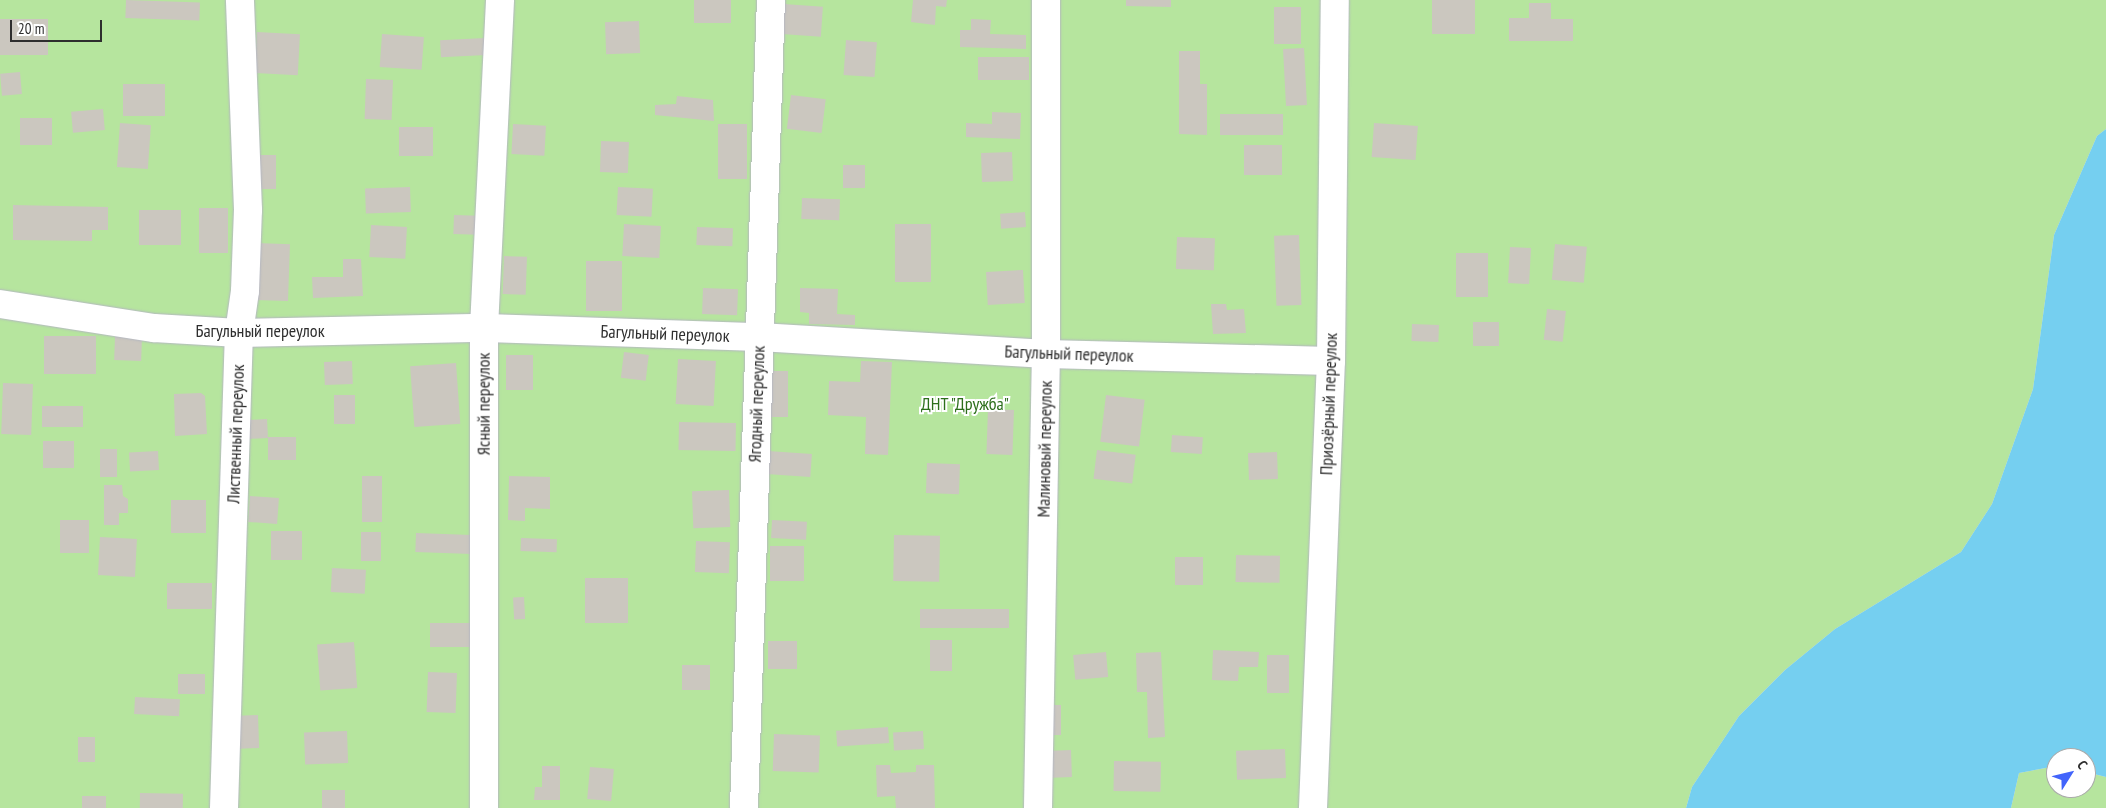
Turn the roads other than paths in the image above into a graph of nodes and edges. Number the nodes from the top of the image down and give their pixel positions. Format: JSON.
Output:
{"nodes":[{"id":1,"x":240,"y":0,"type":"edge"},
{"id":2,"x":500,"y":0,"type":"edge"},
{"id":3,"x":771,"y":0,"type":"edge"},
{"id":4,"x":1046,"y":0,"type":"edge"},
{"id":5,"x":1335,"y":0,"type":"edge"},
{"id":6,"x":0,"y":304,"type":"edge"},
{"id":7,"x":484,"y":328,"type":"junction"},
{"id":8,"x":239,"y":333,"type":"junction"},
{"id":9,"x":759,"y":337,"type":"junction"},
{"id":10,"x":1046,"y":354,"type":"junction"},
{"id":11,"x":1331,"y":361,"type":"junction"},
{"id":12,"x":224,"y":808,"type":"edge"},
{"id":13,"x":484,"y":808,"type":"edge"},
{"id":14,"x":744,"y":808,"type":"edge"},
{"id":15,"x":1038,"y":808,"type":"edge"},
{"id":16,"x":1313,"y":808,"type":"edge"}],
"edges":[{"from":1,"to":8,"type":"street","name":"Лиственный переулок"},
{"from":2,"to":7,"type":"street","name":"Ясный переулок"},
{"from":3,"to":9,"type":"street","name":"Ягодный переулок"},
{"from":4,"to":10,"type":"street","name":"Малиновый переулок"},
{"from":5,"to":11,"type":"street","name":"Приозёрный переулок"},
{"from":6,"to":8,"type":"street","name":"Багульный переулок"},
{"from":7,"to":8,"type":"street","name":"Багульный переулок"},
{"from":7,"to":9,"type":"street","name":"Багульный переулок"},
{"from":7,"to":13,"type":"street","name":"Ясный переулок"},
{"from":8,"to":12,"type":"street","name":"Лиственный переулок"},
{"from":9,"to":10,"type":"street","name":"Багульный переулок"},
{"from":9,"to":14,"type":"street","name":"Ягодный переулок"},
{"from":10,"to":11,"type":"street","name":"Багульный переулок"},
{"from":10,"to":15,"type":"street","name":"Малиновый переулок"},
{"from":11,"to":16,"type":"street","name":"Приозёрный переулок"}]}
